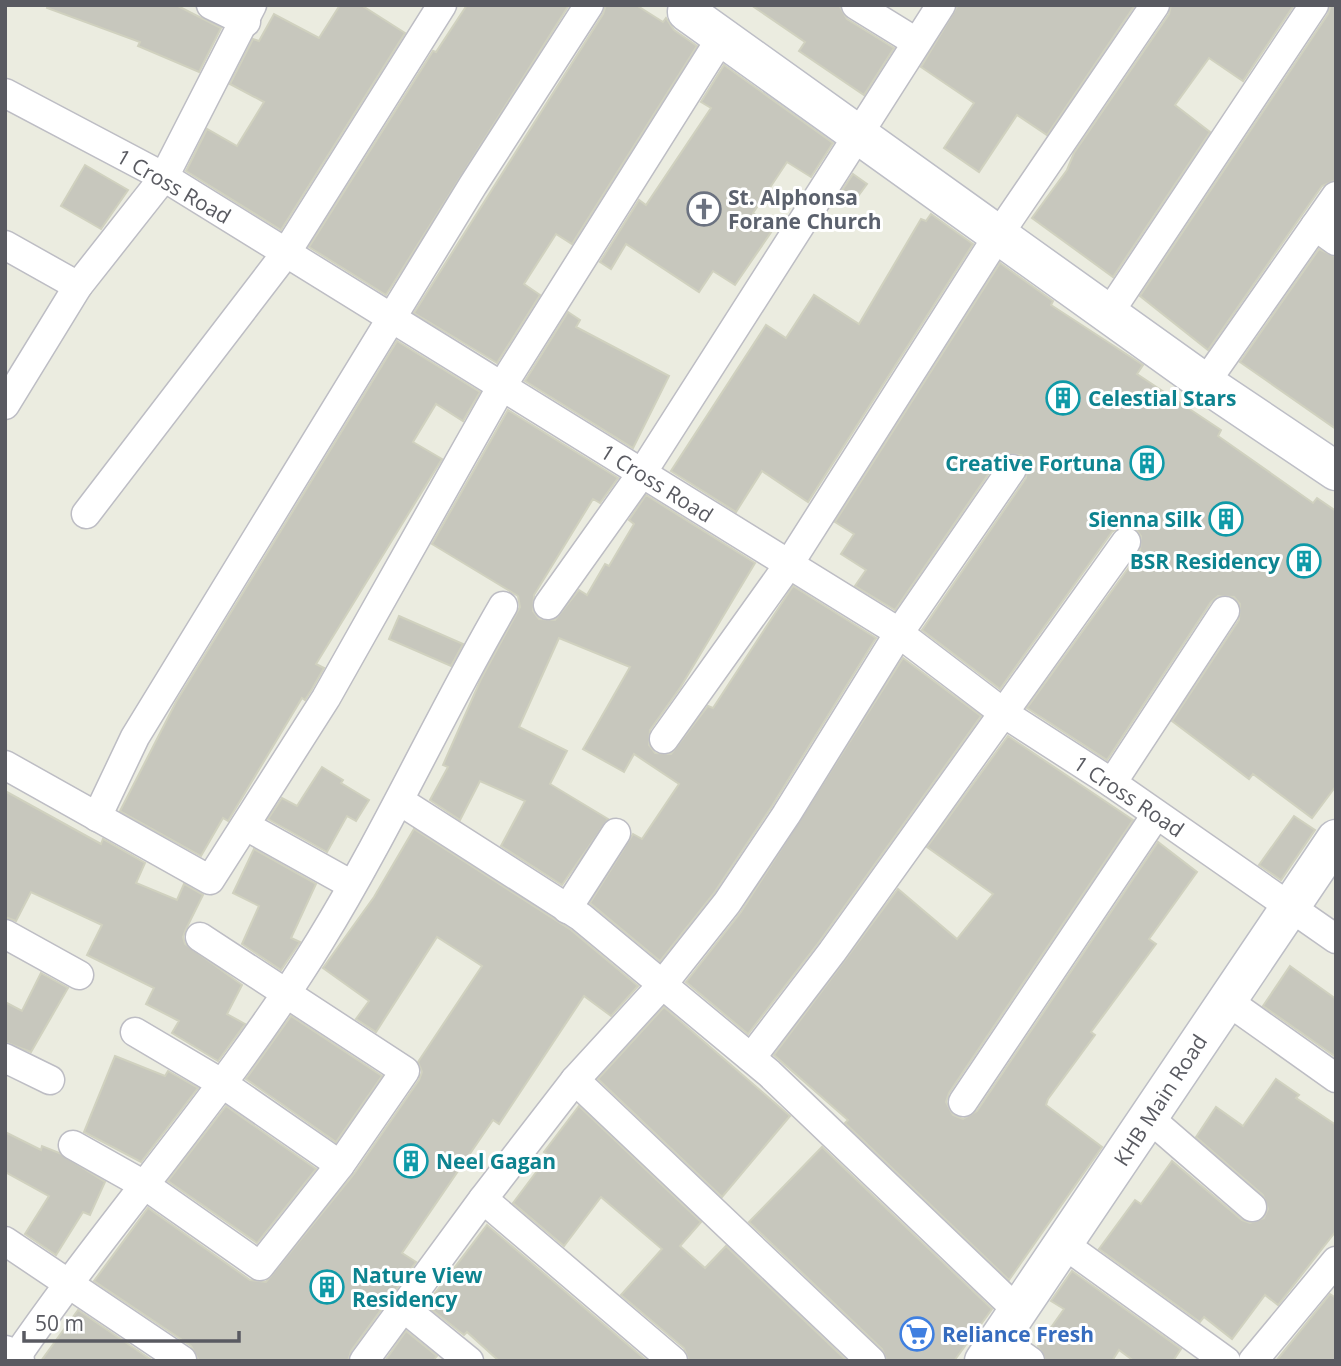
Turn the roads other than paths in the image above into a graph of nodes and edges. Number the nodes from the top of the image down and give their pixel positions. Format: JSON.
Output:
{"nodes":[{"id":1,"x":211,"y":5,"type":"edge"},
{"id":2,"x":442,"y":5,"type":"edge"},
{"id":3,"x":589,"y":5,"type":"edge"},
{"id":4,"x":856,"y":5,"type":"edge"},
{"id":5,"x":941,"y":5,"type":"edge"},
{"id":6,"x":1154,"y":5,"type":"edge"},
{"id":7,"x":1314,"y":5,"type":"edge"},
{"id":8,"x":682,"y":7,"type":"edge"},
{"id":9,"x":249,"y":14,"type":"edge"},
{"id":10,"x":723,"y":35,"type":"junction"},
{"id":11,"x":916,"y":42,"type":"junction"},
{"id":12,"x":5,"y":93,"type":"edge"},
{"id":13,"x":859,"y":133,"type":"junction"},
{"id":14,"x":164,"y":177,"type":"junction"},
{"id":15,"x":1336,"y":196,"type":"edge"},
{"id":16,"x":999,"y":234,"type":"junction"},
{"id":17,"x":1325,"y":234,"type":"edge"},
{"id":18,"x":5,"y":245,"type":"edge"},
{"id":19,"x":286,"y":253,"type":"junction"},
{"id":20,"x":78,"y":286,"type":"junction"},
{"id":21,"x":1109,"y":313,"type":"junction"},
{"id":22,"x":392,"y":319,"type":"junction"},
{"id":23,"x":1205,"y":383,"type":"junction"},
{"id":24,"x":502,"y":386,"type":"junction"},
{"id":25,"x":8,"y":396,"type":"edge"},
{"id":26,"x":1012,"y":470,"type":"dead end"},
{"id":27,"x":1336,"y":471,"type":"edge"},
{"id":28,"x":642,"y":473,"type":"junction"},
{"id":29,"x":86,"y":514,"type":"dead end"},
{"id":30,"x":1126,"y":542,"type":"dead end"},
{"id":31,"x":789,"y":564,"type":"junction"},
{"id":32,"x":548,"y":605,"type":"dead end"},
{"id":33,"x":503,"y":606,"type":"dead end"},
{"id":34,"x":1225,"y":611,"type":"dead end"},
{"id":35,"x":899,"y":633,"type":"junction"},
{"id":36,"x":1005,"y":714,"type":"junction"},
{"id":37,"x":664,"y":739,"type":"dead end"},
{"id":38,"x":5,"y":765,"type":"edge"},
{"id":39,"x":1112,"y":783,"type":"junction"},
{"id":40,"x":400,"y":801,"type":"junction"},
{"id":41,"x":1157,"y":815,"type":"junction"},
{"id":42,"x":97,"y":817,"type":"junction"},
{"id":43,"x":246,"y":825,"type":"junction"},
{"id":44,"x":616,"y":833,"type":"dead end"},
{"id":45,"x":1336,"y":839,"type":"edge"},
{"id":46,"x":352,"y":885,"type":"junction"},
{"id":47,"x":1289,"y":905,"type":"junction"},
{"id":48,"x":567,"y":909,"type":"junction"},
{"id":49,"x":5,"y":933,"type":"edge"},
{"id":50,"x":200,"y":937,"type":"dead end"},
{"id":51,"x":1336,"y":939,"type":"edge"},
{"id":52,"x":79,"y":975,"type":"dead end"},
{"id":53,"x":662,"y":985,"type":"junction"},
{"id":54,"x":284,"y":993,"type":"junction"},
{"id":55,"x":1226,"y":1000,"type":"junction"},
{"id":56,"x":135,"y":1032,"type":"dead end"},
{"id":57,"x":5,"y":1058,"type":"edge"},
{"id":58,"x":751,"y":1058,"type":"junction"},
{"id":59,"x":1336,"y":1078,"type":"edge"},
{"id":60,"x":50,"y":1080,"type":"dead end"},
{"id":61,"x":575,"y":1080,"type":"junction"},
{"id":62,"x":223,"y":1084,"type":"junction"},
{"id":63,"x":963,"y":1102,"type":"dead end"},
{"id":64,"x":1148,"y":1117,"type":"junction"},
{"id":65,"x":73,"y":1145,"type":"dead end"},
{"id":66,"x":340,"y":1165,"type":"junction"},
{"id":67,"x":146,"y":1186,"type":"junction"},
{"id":68,"x":483,"y":1199,"type":"junction"},
{"id":69,"x":1252,"y":1207,"type":"dead end"},
{"id":70,"x":5,"y":1241,"type":"edge"},
{"id":71,"x":1065,"y":1245,"type":"junction"},
{"id":72,"x":1336,"y":1261,"type":"edge"},
{"id":73,"x":67,"y":1283,"type":"junction"},
{"id":74,"x":404,"y":1308,"type":"junction"},
{"id":75,"x":1008,"y":1343,"type":"edge"},
{"id":76,"x":5,"y":1355,"type":"edge"},
{"id":77,"x":14,"y":1360,"type":"edge"},
{"id":78,"x":182,"y":1360,"type":"edge"},
{"id":79,"x":364,"y":1361,"type":"edge"},
{"id":80,"x":469,"y":1361,"type":"edge"},
{"id":81,"x":673,"y":1361,"type":"edge"},
{"id":82,"x":871,"y":1361,"type":"edge"},
{"id":83,"x":1226,"y":1361,"type":"edge"},
{"id":84,"x":1253,"y":1361,"type":"edge"}],
"edges":[{"from":1,"to":9,"type":"street"},
{"from":2,"to":19,"type":"street"},
{"from":3,"to":22,"type":"street"},
{"from":4,"to":11,"type":"street"},
{"from":5,"to":11,"type":"street"},
{"from":6,"to":16,"type":"street"},
{"from":7,"to":21,"type":"street"},
{"from":8,"to":10,"type":"street"},
{"from":9,"to":14,"type":"street"},
{"from":10,"to":13,"type":"street"},
{"from":10,"to":24,"type":"street"},
{"from":11,"to":13,"type":"street"},
{"from":12,"to":14,"type":"street","name":"1 Cross Road"},
{"from":13,"to":16,"type":"street"},
{"from":13,"to":28,"type":"street"},
{"from":14,"to":19,"type":"street","name":"1 Cross Road"},
{"from":14,"to":20,"type":"street"},
{"from":15,"to":17,"type":"street"},
{"from":16,"to":21,"type":"street"},
{"from":16,"to":31,"type":"street"},
{"from":17,"to":23,"type":"street"},
{"from":18,"to":20,"type":"street"},
{"from":19,"to":22,"type":"street","name":"1 Cross Road"},
{"from":19,"to":29,"type":"street"},
{"from":20,"to":25,"type":"street"},
{"from":21,"to":23,"type":"street"},
{"from":22,"to":24,"type":"street","name":"1 Cross Road"},
{"from":22,"to":42,"type":"street"},
{"from":23,"to":27,"type":"street"},
{"from":24,"to":28,"type":"street","name":"1 Cross Road"},
{"from":24,"to":43,"type":"street"},
{"from":26,"to":35,"type":"street"},
{"from":28,"to":31,"type":"street","name":"1 Cross Road"},
{"from":28,"to":32,"type":"street"},
{"from":30,"to":36,"type":"street"},
{"from":31,"to":35,"type":"street","name":"1 Cross Road"},
{"from":31,"to":37,"type":"street"},
{"from":33,"to":40,"type":"street"},
{"from":34,"to":39,"type":"street"},
{"from":35,"to":36,"type":"street","name":"1 Cross Road"},
{"from":35,"to":53,"type":"street"},
{"from":36,"to":39,"type":"street","name":"1 Cross Road"},
{"from":36,"to":58,"type":"street"},
{"from":38,"to":42,"type":"street"},
{"from":39,"to":41,"type":"street","name":"1 Cross Road"},
{"from":40,"to":46,"type":"street"},
{"from":40,"to":48,"type":"street"},
{"from":41,"to":47,"type":"street","name":"1 Cross Road"},
{"from":41,"to":63,"type":"street"},
{"from":42,"to":43,"type":"street"},
{"from":43,"to":46,"type":"street"},
{"from":44,"to":48,"type":"street"},
{"from":45,"to":47,"type":"street","name":"KHB Main Road"},
{"from":46,"to":54,"type":"street"},
{"from":47,"to":51,"type":"street","name":"1 Cross Road"},
{"from":47,"to":55,"type":"street","name":"KHB Main Road"},
{"from":48,"to":53,"type":"street"},
{"from":49,"to":52,"type":"street"},
{"from":50,"to":54,"type":"street"},
{"from":53,"to":58,"type":"street"},
{"from":53,"to":61,"type":"street"},
{"from":54,"to":62,"type":"street"},
{"from":54,"to":66,"type":"street"},
{"from":55,"to":59,"type":"street"},
{"from":55,"to":64,"type":"street","name":"KHB Main Road"},
{"from":56,"to":62,"type":"street"},
{"from":57,"to":60,"type":"street"},
{"from":58,"to":75,"type":"street"},
{"from":61,"to":68,"type":"street"},
{"from":61,"to":82,"type":"street"},
{"from":62,"to":66,"type":"street"},
{"from":62,"to":67,"type":"street"},
{"from":64,"to":69,"type":"street"},
{"from":64,"to":71,"type":"street","name":"KHB Main Road"},
{"from":65,"to":67,"type":"street"},
{"from":66,"to":67,"type":"street"},
{"from":67,"to":73,"type":"street"},
{"from":68,"to":74,"type":"street"},
{"from":68,"to":81,"type":"street"},
{"from":70,"to":73,"type":"street"},
{"from":71,"to":75,"type":"street","name":"KHB Main Road"},
{"from":71,"to":83,"type":"street"},
{"from":72,"to":84,"type":"street"},
{"from":73,"to":77,"type":"street"},
{"from":73,"to":78,"type":"street"},
{"from":74,"to":79,"type":"street"},
{"from":74,"to":80,"type":"street"},
{"from":76,"to":77,"type":"street"}]}
